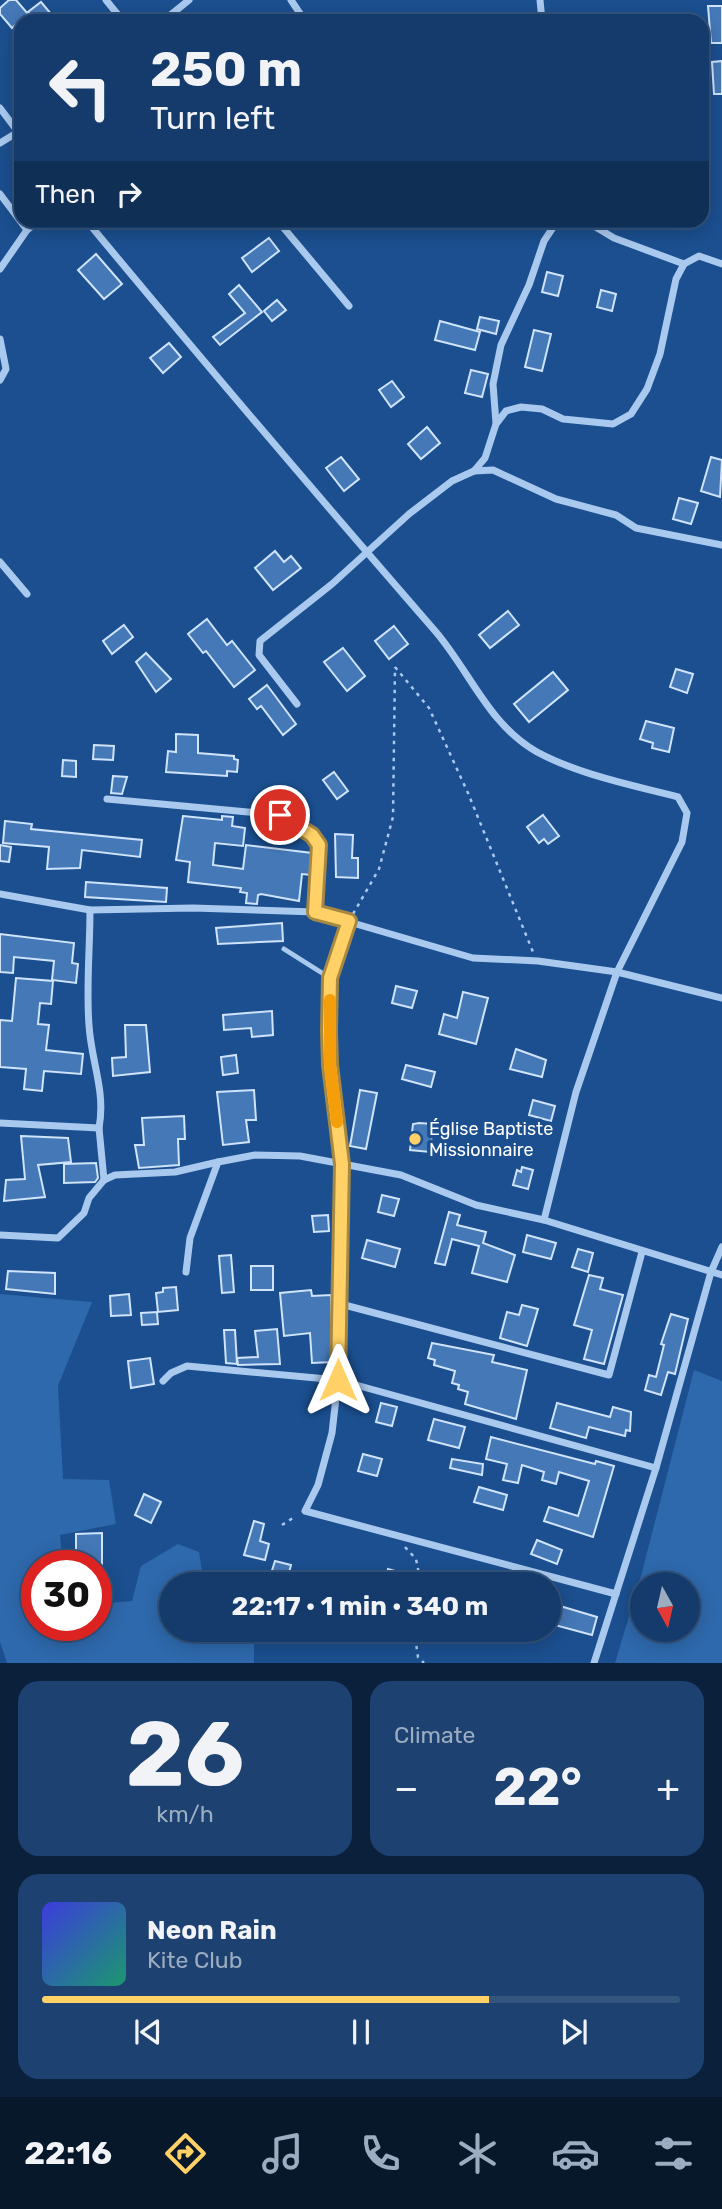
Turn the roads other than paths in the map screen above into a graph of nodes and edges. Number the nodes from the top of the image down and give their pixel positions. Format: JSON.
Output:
{"nodes":[{"id":1,"x":106,"y":0,"type":"edge"},
{"id":2,"x":189,"y":0,"type":"edge"},
{"id":3,"x":117,"y":14,"type":"edge"},
{"id":4,"x":172,"y":14,"type":"edge"},
{"id":5,"x":0,"y":108,"type":"edge"},
{"id":6,"x":14,"y":121,"type":"edge"},
{"id":7,"x":11,"y":123,"type":"junction"},
{"id":8,"x":14,"y":127,"type":"edge"},
{"id":9,"x":0,"y":194,"type":"edge"},
{"id":10,"x":14,"y":213,"type":"edge"},
{"id":11,"x":30,"y":228,"type":"edge"},
{"id":12,"x":93,"y":228,"type":"edge"},
{"id":13,"x":284,"y":228,"type":"edge"},
{"id":14,"x":553,"y":228,"type":"edge"},
{"id":15,"x":597,"y":228,"type":"edge"},
{"id":16,"x":27,"y":230,"type":"joint"},
{"id":17,"x":684,"y":264,"type":"junction"},
{"id":18,"x":722,"y":264,"type":"edge"},
{"id":19,"x":0,"y":269,"type":"edge"},
{"id":20,"x":349,"y":306,"type":"dead end"},
{"id":21,"x":0,"y":339,"type":"edge"},
{"id":22,"x":0,"y":380,"type":"edge"},
{"id":23,"x":496,"y":424,"type":"junction"},
{"id":24,"x":474,"y":471,"type":"junction"},
{"id":25,"x":722,"y":545,"type":"edge"},
{"id":26,"x":365,"y":553,"type":"junction"},
{"id":27,"x":0,"y":562,"type":"edge"},
{"id":28,"x":27,"y":594,"type":"dead end"},
{"id":29,"x":297,"y":704,"type":"dead end"},
{"id":30,"x":107,"y":799,"type":"dead end"},
{"id":31,"x":0,"y":894,"type":"edge"},
{"id":32,"x":90,"y":910,"type":"junction"},
{"id":33,"x":315,"y":912,"type":"junction"},
{"id":34,"x":349,"y":921,"type":"junction"},
{"id":35,"x":284,"y":949,"type":"dead end"},
{"id":36,"x":617,"y":972,"type":"junction"},
{"id":37,"x":330,"y":978,"type":"junction"},
{"id":38,"x":722,"y":998,"type":"edge"},
{"id":39,"x":0,"y":1122,"type":"edge"},
{"id":40,"x":99,"y":1128,"type":"junction"},
{"id":41,"x":218,"y":1162,"type":"junction"},
{"id":42,"x":342,"y":1164,"type":"junction"},
{"id":43,"x":104,"y":1180,"type":"junction"},
{"id":44,"x":544,"y":1220,"type":"junction"},
{"id":45,"x":0,"y":1235,"type":"edge"},
{"id":46,"x":722,"y":1247,"type":"edge"},
{"id":47,"x":642,"y":1252,"type":"junction"},
{"id":48,"x":186,"y":1272,"type":"dead end"},
{"id":49,"x":711,"y":1272,"type":"junction"},
{"id":50,"x":722,"y":1275,"type":"edge"},
{"id":51,"x":338,"y":1303,"type":"junction"},
{"id":52,"x":338,"y":1380,"type":"junction"},
{"id":53,"x":163,"y":1381,"type":"dead end"},
{"id":54,"x":656,"y":1468,"type":"junction"},
{"id":55,"x":617,"y":1594,"type":"junction"},
{"id":56,"x":594,"y":1663,"type":"edge"}],
"edges":[{"from":1,"to":3,"type":"street"},
{"from":2,"to":4,"type":"street"},
{"from":5,"to":7,"type":"street"},
{"from":6,"to":7,"type":"street"},
{"from":7,"to":8,"type":"street"},
{"from":9,"to":10,"type":"street"},
{"from":11,"to":16,"type":"street"},
{"from":12,"to":26,"type":"street"},
{"from":13,"to":20,"type":"street"},
{"from":14,"to":23,"type":"street"},
{"from":15,"to":17,"type":"street"},
{"from":16,"to":19,"type":"street"},
{"from":17,"to":18,"type":"street"},
{"from":17,"to":23,"type":"street"},
{"from":21,"to":22,"type":"street"},
{"from":23,"to":24,"type":"street"},
{"from":24,"to":25,"type":"street"},
{"from":24,"to":26,"type":"street"},
{"from":26,"to":29,"type":"street"},
{"from":26,"to":36,"type":"street"},
{"from":27,"to":28,"type":"street"},
{"from":30,"to":33,"type":"street"},
{"from":31,"to":32,"type":"street"},
{"from":32,"to":33,"type":"street"},
{"from":32,"to":40,"type":"street"},
{"from":33,"to":34,"type":"street"},
{"from":34,"to":36,"type":"street"},
{"from":34,"to":37,"type":"street"},
{"from":35,"to":37,"type":"lane"},
{"from":36,"to":38,"type":"street"},
{"from":36,"to":44,"type":"street"},
{"from":37,"to":42,"type":"street"},
{"from":39,"to":40,"type":"street"},
{"from":40,"to":43,"type":"street"},
{"from":41,"to":42,"type":"street"},
{"from":41,"to":43,"type":"street"},
{"from":41,"to":48,"type":"street"},
{"from":42,"to":44,"type":"street"},
{"from":42,"to":51,"type":"street"},
{"from":43,"to":45,"type":"street"},
{"from":44,"to":47,"type":"street"},
{"from":46,"to":49,"type":"street"},
{"from":47,"to":49,"type":"street"},
{"from":47,"to":51,"type":"street"},
{"from":49,"to":50,"type":"street"},
{"from":49,"to":54,"type":"street"},
{"from":51,"to":52,"type":"street"},
{"from":52,"to":53,"type":"street"},
{"from":52,"to":54,"type":"street"},
{"from":52,"to":55,"type":"street"},
{"from":54,"to":55,"type":"street"},
{"from":55,"to":56,"type":"street"}]}
